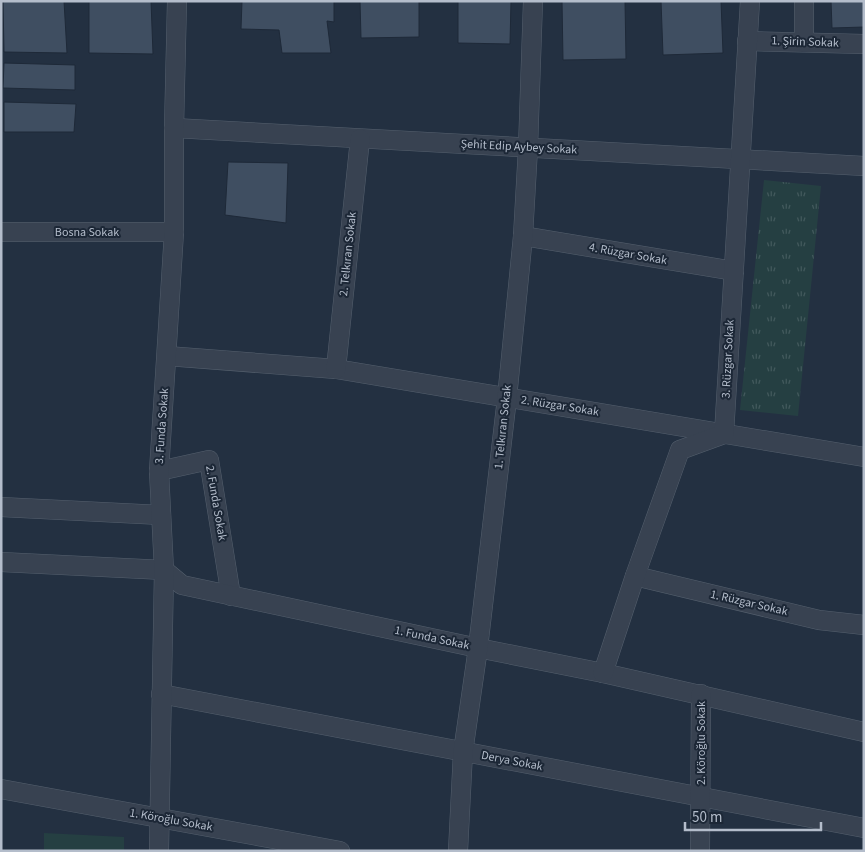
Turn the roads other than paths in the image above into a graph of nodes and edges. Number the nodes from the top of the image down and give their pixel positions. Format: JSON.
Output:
{"nodes":[{"id":1,"x":177,"y":1,"type":"edge"},
{"id":2,"x":533,"y":1,"type":"edge"},
{"id":3,"x":750,"y":1,"type":"edge"},
{"id":4,"x":804,"y":1,"type":"edge"},
{"id":5,"x":747,"y":40,"type":"junction"},
{"id":6,"x":804,"y":42,"type":"junction"},
{"id":7,"x":864,"y":44,"type":"edge"},
{"id":8,"x":174,"y":128,"type":"junction"},
{"id":9,"x":360,"y":139,"type":"junction"},
{"id":10,"x":528,"y":148,"type":"junction"},
{"id":11,"x":740,"y":159,"type":"junction"},
{"id":12,"x":864,"y":166,"type":"edge"},
{"id":13,"x":1,"y":232,"type":"edge"},
{"id":14,"x":174,"y":232,"type":"junction"},
{"id":15,"x":523,"y":236,"type":"junction"},
{"id":16,"x":734,"y":271,"type":"junction"},
{"id":17,"x":166,"y":356,"type":"junction"},
{"id":18,"x":336,"y":369,"type":"junction"},
{"id":19,"x":507,"y":398,"type":"junction"},
{"id":20,"x":724,"y":434,"type":"junction"},
{"id":21,"x":864,"y":457,"type":"edge"},
{"id":22,"x":159,"y":471,"type":"junction"},
{"id":23,"x":1,"y":507,"type":"edge"},
{"id":24,"x":161,"y":515,"type":"junction"},
{"id":25,"x":1,"y":562,"type":"edge"},
{"id":26,"x":164,"y":570,"type":"junction"},
{"id":27,"x":635,"y":576,"type":"junction"},
{"id":28,"x":232,"y":596,"type":"junction"},
{"id":29,"x":864,"y":625,"type":"edge"},
{"id":30,"x":478,"y":648,"type":"junction"},
{"id":31,"x":603,"y":673,"type":"junction"},
{"id":32,"x":161,"y":694,"type":"junction"},
{"id":33,"x":702,"y":694,"type":"junction"},
{"id":34,"x":864,"y":732,"type":"edge"},
{"id":35,"x":463,"y":752,"type":"junction"},
{"id":36,"x":1,"y":789,"type":"edge"},
{"id":37,"x":701,"y":797,"type":"junction"},
{"id":38,"x":160,"y":818,"type":"junction"},
{"id":39,"x":864,"y":828,"type":"edge"},
{"id":40,"x":159,"y":851,"type":"edge"},
{"id":41,"x":340,"y":851,"type":"edge"},
{"id":42,"x":458,"y":851,"type":"edge"},
{"id":43,"x":700,"y":851,"type":"edge"}],
"edges":[{"from":1,"to":8,"type":"street","name":"3. Funda Sokak"},
{"from":2,"to":10,"type":"street","name":"1. Telkıran Sokak"},
{"from":3,"to":5,"type":"street","name":"3. Rüzgar Sokak"},
{"from":4,"to":6,"type":"street"},
{"from":5,"to":6,"type":"street","name":"1. Şirin Sokak"},
{"from":5,"to":11,"type":"street","name":"3. Rüzgar Sokak"},
{"from":6,"to":7,"type":"street","name":"1. Şirin Sokak"},
{"from":8,"to":9,"type":"street","name":"Şehit Edip Aybey Sokak"},
{"from":8,"to":14,"type":"street","name":"3. Funda Sokak"},
{"from":9,"to":10,"type":"street","name":"Şehit Edip Aybey Sokak"},
{"from":9,"to":18,"type":"street","name":"2. Telkıran Sokak"},
{"from":10,"to":11,"type":"street","name":"Şehit Edip Aybey Sokak"},
{"from":10,"to":15,"type":"street","name":"1. Telkıran Sokak"},
{"from":11,"to":12,"type":"street","name":"Şehit Edip Aybey Sokak"},
{"from":11,"to":16,"type":"street","name":"3. Rüzgar Sokak"},
{"from":13,"to":14,"type":"street","name":"Bosna Sokak"},
{"from":14,"to":17,"type":"street","name":"3. Funda Sokak"},
{"from":15,"to":16,"type":"street","name":"4. Rüzgar Sokak"},
{"from":15,"to":19,"type":"street","name":"1. Telkıran Sokak"},
{"from":16,"to":20,"type":"street","name":"3. Rüzgar Sokak"},
{"from":17,"to":18,"type":"street","name":"2. Rüzgar Sokak"},
{"from":17,"to":22,"type":"street","name":"3. Funda Sokak"},
{"from":18,"to":19,"type":"street","name":"2. Rüzgar Sokak"},
{"from":19,"to":20,"type":"street","name":"2. Rüzgar Sokak"},
{"from":19,"to":30,"type":"street","name":"1. Telkıran Sokak"},
{"from":20,"to":21,"type":"street","name":"2. Rüzgar Sokak"},
{"from":20,"to":27,"type":"street"},
{"from":22,"to":24,"type":"street","name":"3. Funda Sokak"},
{"from":22,"to":28,"type":"street","name":"2. Funda Sokak"},
{"from":23,"to":24,"type":"street"},
{"from":24,"to":26,"type":"street","name":"3. Funda Sokak"},
{"from":25,"to":26,"type":"street"},
{"from":26,"to":28,"type":"street","name":"1. Funda Sokak"},
{"from":26,"to":32,"type":"street","name":"3. Funda Sokak"},
{"from":27,"to":29,"type":"street","name":"1. Rüzgar Sokak"},
{"from":27,"to":31,"type":"street"},
{"from":28,"to":30,"type":"street","name":"1. Funda Sokak"},
{"from":30,"to":31,"type":"street","name":"1. Funda Sokak"},
{"from":30,"to":35,"type":"street","name":"1. Telkıran Sokak"},
{"from":31,"to":33,"type":"street","name":"1. Funda Sokak"},
{"from":32,"to":35,"type":"street","name":"Derya Sokak"},
{"from":32,"to":38,"type":"street","name":"3. Funda Sokak"},
{"from":33,"to":34,"type":"street","name":"1. Funda Sokak"},
{"from":33,"to":37,"type":"street","name":"2. Köroğlu Sokak"},
{"from":35,"to":37,"type":"street","name":"Derya Sokak"},
{"from":35,"to":42,"type":"street","name":"1. Telkıran Sokak"},
{"from":36,"to":38,"type":"street","name":"1. Köroğlu Sokak"},
{"from":37,"to":39,"type":"street","name":"Derya Sokak"},
{"from":37,"to":43,"type":"street","name":"2. Köroğlu Sokak"},
{"from":38,"to":40,"type":"street","name":"3. Funda Sokak"},
{"from":38,"to":41,"type":"street","name":"1. Köroğlu Sokak"}]}
